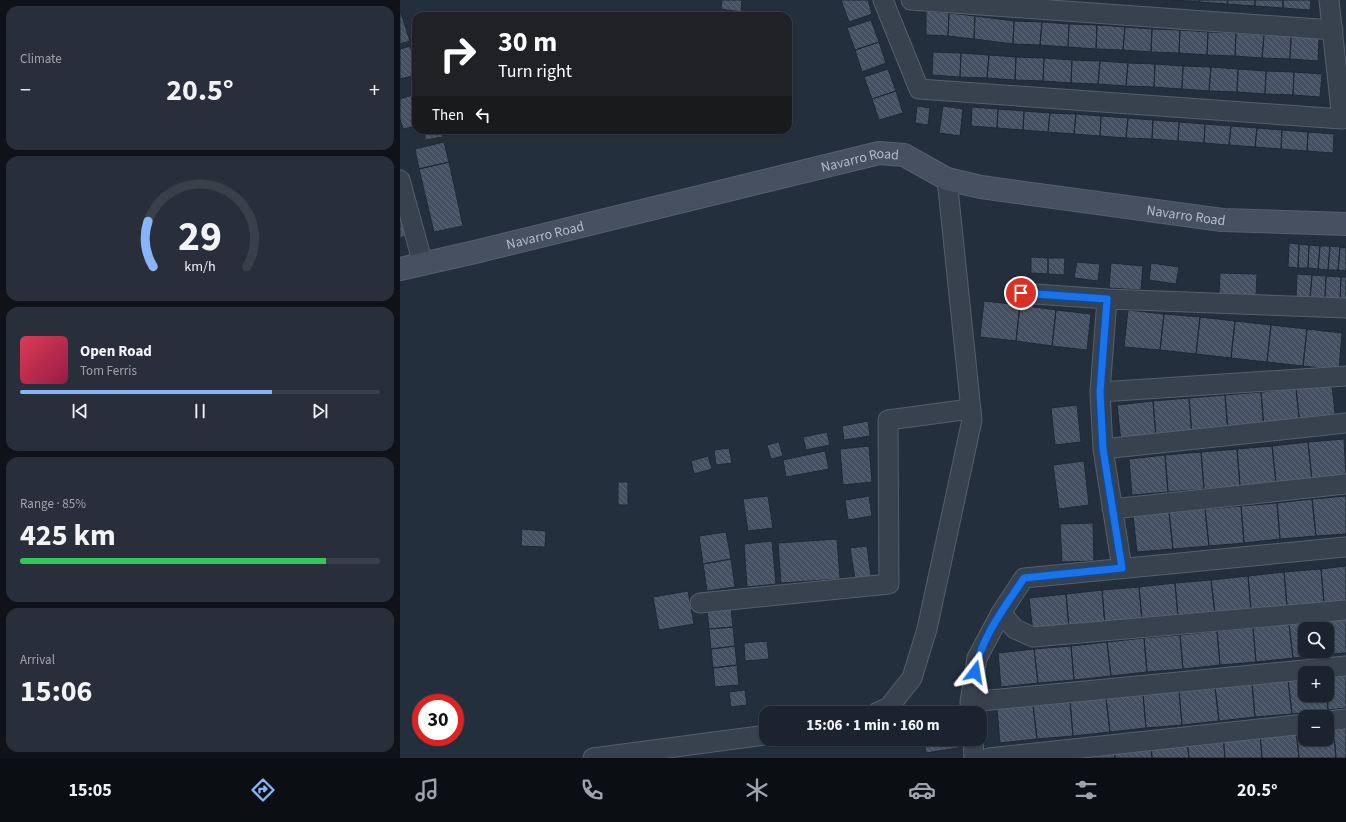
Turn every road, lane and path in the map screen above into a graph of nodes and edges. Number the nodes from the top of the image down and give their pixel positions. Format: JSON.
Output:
{"nodes":[{"id":1,"x":883,"y":0,"type":"edge"},
{"id":2,"x":911,"y":0,"type":"edge"},
{"id":3,"x":1329,"y":0,"type":"edge"},
{"id":4,"x":1333,"y":30,"type":"junction"},
{"id":5,"x":947,"y":179,"type":"junction"},
{"id":6,"x":400,"y":180,"type":"edge"},
{"id":7,"x":1346,"y":224,"type":"edge"},
{"id":8,"x":422,"y":264,"type":"junction"},
{"id":9,"x":400,"y":268,"type":"edge"},
{"id":10,"x":1021,"y":293,"type":"dead end"},
{"id":11,"x":1107,"y":299,"type":"junction"},
{"id":12,"x":1346,"y":308,"type":"edge"},
{"id":13,"x":1346,"y":376,"type":"edge"},
{"id":14,"x":1100,"y":392,"type":"junction"},
{"id":15,"x":970,"y":409,"type":"junction"},
{"id":16,"x":1346,"y":422,"type":"edge"},
{"id":17,"x":1103,"y":449,"type":"junction"},
{"id":18,"x":1346,"y":484,"type":"edge"},
{"id":19,"x":1112,"y":509,"type":"junction"},
{"id":20,"x":1346,"y":547,"type":"edge"},
{"id":21,"x":1122,"y":568,"type":"junction"},
{"id":22,"x":700,"y":603,"type":"dead end"},
{"id":23,"x":1346,"y":610,"type":"edge"},
{"id":24,"x":1001,"y":613,"type":"junction"},
{"id":25,"x":1346,"y":666,"type":"edge"},
{"id":26,"x":890,"y":706,"type":"edge"},
{"id":27,"x":971,"y":706,"type":"edge"},
{"id":28,"x":980,"y":706,"type":"edge"},
{"id":29,"x":1346,"y":719,"type":"edge"},
{"id":30,"x":1334,"y":720,"type":"edge"},
{"id":31,"x":1298,"y":725,"type":"edge"},
{"id":32,"x":759,"y":736,"type":"edge"},
{"id":33,"x":973,"y":746,"type":"edge"},
{"id":34,"x":593,"y":758,"type":"edge"},
{"id":35,"x":974,"y":758,"type":"edge"},
{"id":36,"x":989,"y":758,"type":"edge"}],
"edges":[{"from":1,"to":4,"type":"street"},
{"from":2,"to":4,"type":"street"},
{"from":3,"to":4,"type":"street"},
{"from":5,"to":7,"type":"street","name":"Navarro Road"},
{"from":5,"to":8,"type":"street","name":"Navarro Road"},
{"from":5,"to":15,"type":"street"},
{"from":6,"to":8,"type":"street"},
{"from":8,"to":9,"type":"street","name":"Navarro Road"},
{"from":10,"to":11,"type":"street"},
{"from":11,"to":12,"type":"street"},
{"from":11,"to":14,"type":"street"},
{"from":13,"to":14,"type":"street"},
{"from":14,"to":17,"type":"street"},
{"from":15,"to":22,"type":"street"},
{"from":15,"to":26,"type":"street"},
{"from":16,"to":17,"type":"street"},
{"from":17,"to":19,"type":"street"},
{"from":18,"to":19,"type":"street"},
{"from":19,"to":21,"type":"street"},
{"from":20,"to":21,"type":"street"},
{"from":21,"to":24,"type":"street"},
{"from":23,"to":24,"type":"street"},
{"from":24,"to":27,"type":"street"},
{"from":25,"to":28,"type":"street"},
{"from":29,"to":30,"type":"street"},
{"from":31,"to":36,"type":"street"},
{"from":32,"to":34,"type":"street"},
{"from":33,"to":35,"type":"street"}]}
